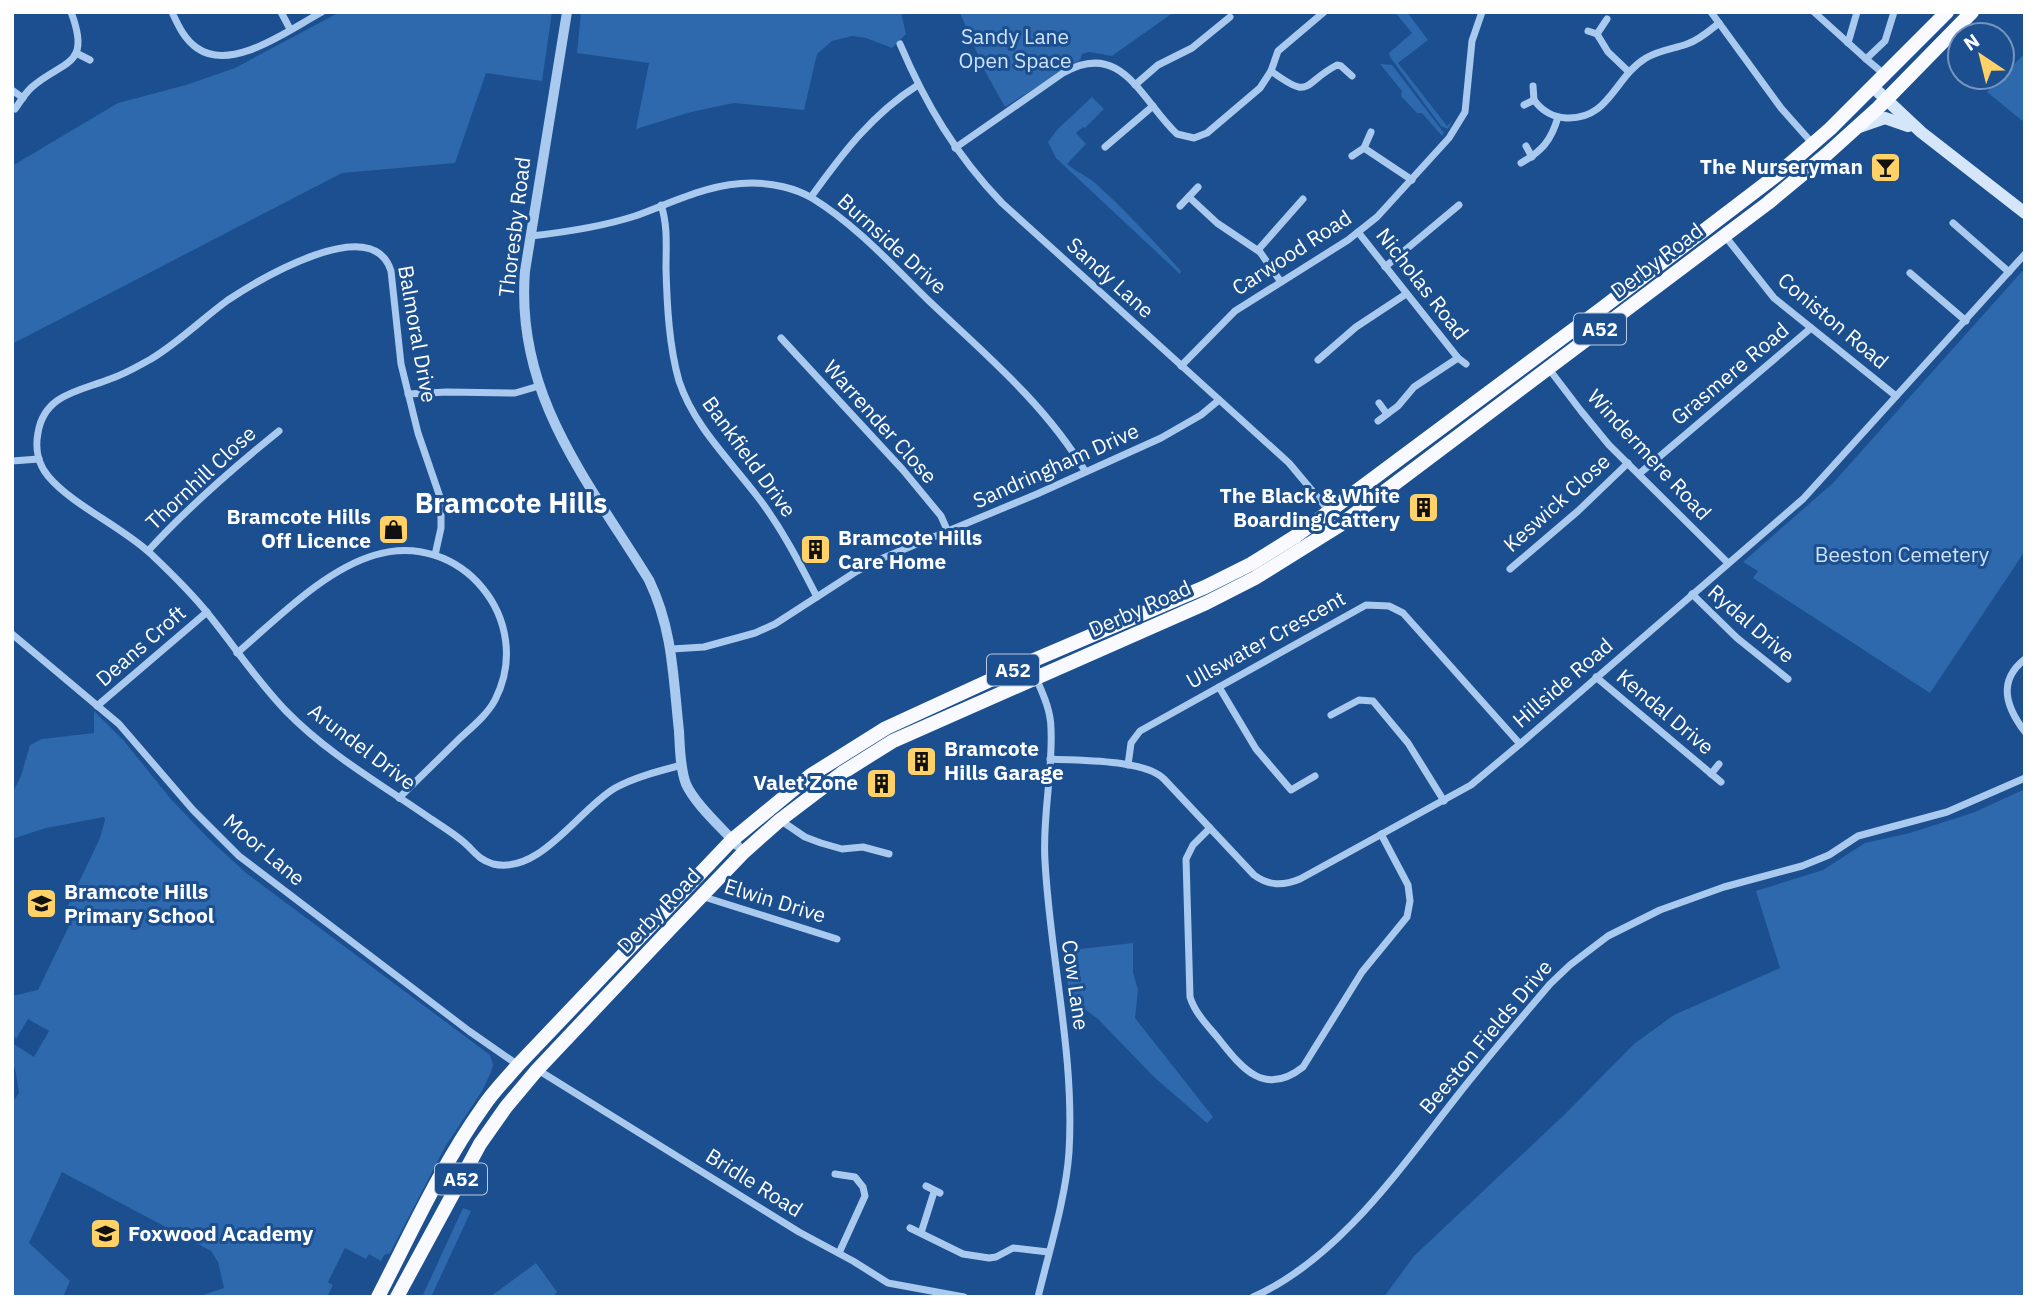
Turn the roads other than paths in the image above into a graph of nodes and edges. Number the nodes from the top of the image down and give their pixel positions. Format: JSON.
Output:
{"nodes":[{"id":1,"x":71,"y":12,"type":"edge"},
{"id":2,"x":172,"y":12,"type":"edge"},
{"id":3,"x":281,"y":12,"type":"edge"},
{"id":4,"x":322,"y":12,"type":"edge"},
{"id":5,"x":566,"y":12,"type":"edge"},
{"id":6,"x":1324,"y":12,"type":"edge"},
{"id":7,"x":1470,"y":12,"type":"edge"},
{"id":8,"x":1711,"y":12,"type":"edge"},
{"id":9,"x":1814,"y":12,"type":"edge"},
{"id":10,"x":1857,"y":12,"type":"edge"},
{"id":11,"x":1894,"y":12,"type":"edge"},
{"id":12,"x":1947,"y":12,"type":"edge"},
{"id":13,"x":1972,"y":12,"type":"edge"},
{"id":14,"x":1481,"y":15,"type":"edge"},
{"id":15,"x":1230,"y":17,"type":"dead end"},
{"id":16,"x":1607,"y":19,"type":"dead end"},
{"id":17,"x":1719,"y":23,"type":"junction"},
{"id":18,"x":290,"y":29,"type":"junction"},
{"id":19,"x":1588,"y":31,"type":"dead end"},
{"id":20,"x":1597,"y":34,"type":"junction"},
{"id":21,"x":900,"y":44,"type":"dead end"},
{"id":22,"x":1848,"y":44,"type":"junction"},
{"id":23,"x":76,"y":53,"type":"junction"},
{"id":24,"x":1866,"y":59,"type":"junction"},
{"id":25,"x":90,"y":60,"type":"dead end"},
{"id":26,"x":1271,"y":71,"type":"junction"},
{"id":27,"x":1629,"y":72,"type":"junction"},
{"id":28,"x":1884,"y":74,"type":"junction"},
{"id":29,"x":1352,"y":76,"type":"dead end"},
{"id":30,"x":918,"y":85,"type":"junction"},
{"id":31,"x":1135,"y":85,"type":"junction"},
{"id":32,"x":1533,"y":86,"type":"dead end"},
{"id":33,"x":1873,"y":87,"type":"junction"},
{"id":34,"x":12,"y":90,"type":"edge"},
{"id":35,"x":23,"y":98,"type":"junction"},
{"id":36,"x":1534,"y":100,"type":"junction"},
{"id":37,"x":1886,"y":100,"type":"junction"},
{"id":38,"x":1524,"y":105,"type":"dead end"},
{"id":39,"x":1153,"y":106,"type":"junction"},
{"id":40,"x":15,"y":109,"type":"dead end"},
{"id":41,"x":1558,"y":117,"type":"junction"},
{"id":42,"x":1856,"y":128,"type":"junction"},
{"id":43,"x":1371,"y":132,"type":"dead end"},
{"id":44,"x":1921,"y":132,"type":"junction"},
{"id":45,"x":1813,"y":144,"type":"junction"},
{"id":46,"x":1526,"y":146,"type":"dead end"},
{"id":47,"x":1105,"y":147,"type":"dead end"},
{"id":48,"x":955,"y":148,"type":"junction"},
{"id":49,"x":1364,"y":148,"type":"junction"},
{"id":50,"x":1352,"y":156,"type":"dead end"},
{"id":51,"x":1532,"y":157,"type":"junction"},
{"id":52,"x":1521,"y":163,"type":"dead end"},
{"id":53,"x":1412,"y":180,"type":"junction"},
{"id":54,"x":1198,"y":187,"type":"dead end"},
{"id":55,"x":811,"y":197,"type":"junction"},
{"id":56,"x":1189,"y":197,"type":"junction"},
{"id":57,"x":1303,"y":199,"type":"dead end"},
{"id":58,"x":661,"y":205,"type":"junction"},
{"id":59,"x":1459,"y":205,"type":"dead end"},
{"id":60,"x":1180,"y":206,"type":"dead end"},
{"id":61,"x":2025,"y":213,"type":"edge"},
{"id":62,"x":1953,"y":223,"type":"dead end"},
{"id":63,"x":1358,"y":232,"type":"junction"},
{"id":64,"x":1963,"y":232,"type":"junction"},
{"id":65,"x":531,"y":236,"type":"junction"},
{"id":66,"x":1725,"y":236,"type":"junction"},
{"id":67,"x":1956,"y":239,"type":"dead end"},
{"id":68,"x":1258,"y":250,"type":"junction"},
{"id":69,"x":2025,"y":254,"type":"edge"},
{"id":70,"x":1385,"y":267,"type":"junction"},
{"id":71,"x":2009,"y":272,"type":"junction"},
{"id":72,"x":1910,"y":273,"type":"dead end"},
{"id":73,"x":1281,"y":282,"type":"junction"},
{"id":74,"x":1406,"y":294,"type":"junction"},
{"id":75,"x":1966,"y":321,"type":"junction"},
{"id":76,"x":1811,"y":328,"type":"junction"},
{"id":77,"x":781,"y":338,"type":"dead end"},
{"id":78,"x":1324,"y":340,"type":"dead end"},
{"id":79,"x":1330,"y":349,"type":"junction"},
{"id":80,"x":1458,"y":358,"type":"junction"},
{"id":81,"x":1318,"y":360,"type":"dead end"},
{"id":82,"x":1466,"y":364,"type":"dead end"},
{"id":83,"x":1181,"y":366,"type":"junction"},
{"id":84,"x":1549,"y":368,"type":"junction"},
{"id":85,"x":539,"y":386,"type":"junction"},
{"id":86,"x":408,"y":394,"type":"junction"},
{"id":87,"x":1896,"y":396,"type":"junction"},
{"id":88,"x":1219,"y":400,"type":"junction"},
{"id":89,"x":1379,"y":403,"type":"dead end"},
{"id":90,"x":1387,"y":414,"type":"junction"},
{"id":91,"x":1378,"y":421,"type":"dead end"},
{"id":92,"x":279,"y":431,"type":"dead end"},
{"id":93,"x":39,"y":459,"type":"junction"},
{"id":94,"x":12,"y":461,"type":"edge"},
{"id":95,"x":1628,"y":463,"type":"junction"},
{"id":96,"x":1085,"y":471,"type":"junction"},
{"id":97,"x":1639,"y":474,"type":"junction"},
{"id":98,"x":1330,"y":512,"type":"junction"},
{"id":99,"x":948,"y":532,"type":"junction"},
{"id":100,"x":148,"y":551,"type":"junction"},
{"id":101,"x":435,"y":555,"type":"junction"},
{"id":102,"x":1728,"y":563,"type":"junction"},
{"id":103,"x":1510,"y":569,"type":"dead end"},
{"id":104,"x":1692,"y":594,"type":"junction"},
{"id":105,"x":817,"y":597,"type":"junction"},
{"id":106,"x":207,"y":612,"type":"junction"},
{"id":107,"x":12,"y":634,"type":"edge"},
{"id":108,"x":671,"y":649,"type":"junction"},
{"id":109,"x":237,"y":653,"type":"junction"},
{"id":110,"x":2025,"y":659,"type":"edge"},
{"id":111,"x":1036,"y":677,"type":"junction"},
{"id":112,"x":1596,"y":677,"type":"junction"},
{"id":113,"x":1788,"y":679,"type":"dead end"},
{"id":114,"x":1219,"y":687,"type":"junction"},
{"id":115,"x":97,"y":706,"type":"junction"},
{"id":116,"x":1331,"y":715,"type":"dead end"},
{"id":117,"x":2025,"y":732,"type":"edge"},
{"id":118,"x":1520,"y":744,"type":"junction"},
{"id":119,"x":1050,"y":759,"type":"junction"},
{"id":120,"x":1718,"y":764,"type":"dead end"},
{"id":121,"x":682,"y":765,"type":"junction"},
{"id":122,"x":1128,"y":765,"type":"junction"},
{"id":123,"x":1711,"y":774,"type":"junction"},
{"id":124,"x":1315,"y":776,"type":"dead end"},
{"id":125,"x":2025,"y":778,"type":"edge"},
{"id":126,"x":1721,"y":782,"type":"dead end"},
{"id":127,"x":398,"y":798,"type":"junction"},
{"id":128,"x":1444,"y":800,"type":"junction"},
{"id":129,"x":780,"y":820,"type":"junction"},
{"id":130,"x":1210,"y":828,"type":"junction"},
{"id":131,"x":1381,"y":834,"type":"junction"},
{"id":132,"x":732,"y":840,"type":"junction"},
{"id":133,"x":744,"y":852,"type":"junction"},
{"id":134,"x":889,"y":854,"type":"dead end"},
{"id":135,"x":701,"y":896,"type":"junction"},
{"id":136,"x":837,"y":939,"type":"dead end"},
{"id":137,"x":518,"y":1065,"type":"junction"},
{"id":138,"x":537,"y":1070,"type":"junction"},
{"id":139,"x":835,"y":1174,"type":"dead end"},
{"id":140,"x":926,"y":1186,"type":"dead end"},
{"id":141,"x":911,"y":1228,"type":"dead end"},
{"id":142,"x":921,"y":1233,"type":"junction"},
{"id":143,"x":1048,"y":1252,"type":"junction"},
{"id":144,"x":839,"y":1253,"type":"junction"},
{"id":145,"x":378,"y":1297,"type":"edge"},
{"id":146,"x":397,"y":1297,"type":"edge"},
{"id":147,"x":964,"y":1297,"type":"edge"},
{"id":148,"x":1038,"y":1297,"type":"edge"},
{"id":149,"x":1253,"y":1297,"type":"edge"}],
"edges":[{"from":1,"to":23,"type":"street"},
{"from":2,"to":18,"type":"street"},
{"from":3,"to":18,"type":"street"},
{"from":4,"to":18,"type":"street"},
{"from":5,"to":65,"type":"street","name":"Thoresby Road"},
{"from":6,"to":26,"type":"street"},
{"from":7,"to":14,"type":"street"},
{"from":8,"to":17,"type":"street"},
{"from":9,"to":22,"type":"street"},
{"from":10,"to":22,"type":"street"},
{"from":11,"to":24,"type":"street"},
{"from":12,"to":28,"type":"highway","name":"Derby Road","number":"A52"},
{"from":13,"to":37,"type":"highway","name":"Derby Road","number":"A52"},
{"from":14,"to":53,"type":"street","name":"Carwood Road"},
{"from":15,"to":31,"type":"street"},
{"from":16,"to":20,"type":"street"},
{"from":17,"to":27,"type":"street"},
{"from":17,"to":45,"type":"street"},
{"from":19,"to":20,"type":"street"},
{"from":20,"to":27,"type":"street"},
{"from":21,"to":30,"type":"street","name":"Sandy Lane"},
{"from":22,"to":24,"type":"street"},
{"from":23,"to":25,"type":"street"},
{"from":23,"to":35,"type":"street"},
{"from":24,"to":28,"type":"street"},
{"from":26,"to":29,"type":"street"},
{"from":26,"to":39,"type":"street"},
{"from":27,"to":41,"type":"street"},
{"from":28,"to":33,"type":"highway","name":"Derby Road","number":"A52"},
{"from":30,"to":48,"type":"street","name":"Sandy Lane"},
{"from":30,"to":55,"type":"street"},
{"from":31,"to":39,"type":"street"},
{"from":31,"to":48,"type":"street"},
{"from":32,"to":36,"type":"street"},
{"from":33,"to":37,"type":"main road"},
{"from":33,"to":45,"type":"highway","name":"Derby Road","number":"A52"},
{"from":34,"to":35,"type":"street"},
{"from":35,"to":40,"type":"street"},
{"from":36,"to":38,"type":"street"},
{"from":36,"to":41,"type":"street"},
{"from":37,"to":42,"type":"highway","name":"Derby Road","number":"A52"},
{"from":37,"to":44,"type":"main road"},
{"from":39,"to":47,"type":"street"},
{"from":41,"to":51,"type":"street"},
{"from":42,"to":44,"type":"main road"},
{"from":42,"to":66,"type":"highway","name":"Derby Road","number":"A52"},
{"from":43,"to":49,"type":"street"},
{"from":44,"to":61,"type":"main road"},
{"from":45,"to":98,"type":"highway","name":"Derby Road","number":"A52"},
{"from":46,"to":51,"type":"street"},
{"from":48,"to":83,"type":"street","name":"Sandy Lane"},
{"from":49,"to":50,"type":"street"},
{"from":49,"to":53,"type":"street"},
{"from":51,"to":52,"type":"street"},
{"from":53,"to":63,"type":"street","name":"Carwood Road"},
{"from":54,"to":56,"type":"street"},
{"from":55,"to":58,"type":"street","name":"Burnside Drive"},
{"from":55,"to":96,"type":"street","name":"Burnside Drive"},
{"from":56,"to":60,"type":"street"},
{"from":56,"to":68,"type":"street"},
{"from":57,"to":68,"type":"street"},
{"from":58,"to":65,"type":"street","name":"Burnside Drive"},
{"from":58,"to":105,"type":"street","name":"Bankfield Drive"},
{"from":59,"to":70,"type":"street"},
{"from":62,"to":64,"type":"street"},
{"from":63,"to":70,"type":"street","name":"Nicholas Road"},
{"from":63,"to":73,"type":"street","name":"Carwood Road"},
{"from":64,"to":67,"type":"street"},
{"from":64,"to":71,"type":"street"},
{"from":65,"to":85,"type":"street","name":"Thoresby Road"},
{"from":66,"to":76,"type":"street","name":"Coniston Road"},
{"from":66,"to":84,"type":"highway","name":"Derby Road","number":"A52"},
{"from":68,"to":73,"type":"street"},
{"from":69,"to":71,"type":"street","name":"Hillside Road"},
{"from":70,"to":74,"type":"street","name":"Nicholas Road"},
{"from":71,"to":75,"type":"street","name":"Hillside Road"},
{"from":72,"to":75,"type":"street"},
{"from":73,"to":83,"type":"street","name":"Carwood Road"},
{"from":74,"to":79,"type":"street"},
{"from":74,"to":80,"type":"street","name":"Nicholas Road"},
{"from":75,"to":87,"type":"street","name":"Hillside Road"},
{"from":76,"to":87,"type":"street","name":"Coniston Road"},
{"from":76,"to":97,"type":"street","name":"Grasmere Road"},
{"from":77,"to":99,"type":"street","name":"Warrender Close"},
{"from":78,"to":79,"type":"street"},
{"from":79,"to":81,"type":"street"},
{"from":80,"to":82,"type":"street","name":"Nicholas Road"},
{"from":80,"to":90,"type":"street","name":"Nicholas Road"},
{"from":83,"to":88,"type":"street","name":"Sandy Lane"},
{"from":84,"to":95,"type":"street","name":"Windermere Road"},
{"from":84,"to":111,"type":"highway","name":"Derby Road","number":"A52"},
{"from":85,"to":86,"type":"street"},
{"from":85,"to":108,"type":"street","name":"Thoresby Road"},
{"from":86,"to":93,"type":"street","name":"Balmoral Drive"},
{"from":86,"to":101,"type":"street","name":"Balmoral Drive"},
{"from":87,"to":102,"type":"street","name":"Hillside Road"},
{"from":88,"to":96,"type":"street","name":"Sandringham Drive"},
{"from":88,"to":98,"type":"street","name":"Sandy Lane"},
{"from":89,"to":90,"type":"street"},
{"from":90,"to":91,"type":"street","name":"Nicholas Road"},
{"from":92,"to":100,"type":"street","name":"Thornhill Close"},
{"from":93,"to":94,"type":"street"},
{"from":93,"to":100,"type":"street","name":"Arundel Drive"},
{"from":95,"to":97,"type":"street","name":"Windermere Road"},
{"from":95,"to":103,"type":"street","name":"Keswick Close"},
{"from":96,"to":99,"type":"street","name":"Sandringham Drive"},
{"from":97,"to":102,"type":"street","name":"Windermere Road"},
{"from":98,"to":132,"type":"highway","name":"Derby Road","number":"A52"},
{"from":99,"to":105,"type":"street","name":"Sandringham Drive"},
{"from":100,"to":106,"type":"street","name":"Arundel Drive"},
{"from":101,"to":109,"type":"street"},
{"from":101,"to":127,"type":"street"},
{"from":102,"to":104,"type":"street","name":"Hillside Road"},
{"from":104,"to":112,"type":"street","name":"Hillside Road"},
{"from":104,"to":113,"type":"street","name":"Rydal Drive"},
{"from":105,"to":108,"type":"street","name":"Sandringham Drive"},
{"from":106,"to":109,"type":"street","name":"Arundel Drive"},
{"from":106,"to":115,"type":"street","name":"Deans Croft"},
{"from":107,"to":115,"type":"street","name":"Moor Lane"},
{"from":108,"to":121,"type":"street","name":"Thoresby Road"},
{"from":109,"to":127,"type":"street","name":"Arundel Drive"},
{"from":110,"to":117,"type":"street"},
{"from":111,"to":119,"type":"street","name":"Cow Lane"},
{"from":111,"to":129,"type":"highway","name":"Derby Road","number":"A52"},
{"from":112,"to":118,"type":"street","name":"Hillside Road"},
{"from":112,"to":123,"type":"street","name":"Kendal Drive"},
{"from":114,"to":118,"type":"street","name":"Ullswater Crescent"},
{"from":114,"to":122,"type":"street","name":"Ullswater Crescent"},
{"from":114,"to":124,"type":"street"},
{"from":115,"to":137,"type":"street","name":"Moor Lane"},
{"from":116,"to":128,"type":"street"},
{"from":118,"to":128,"type":"street","name":"Hillside Road"},
{"from":119,"to":122,"type":"street","name":"Hillside Road"},
{"from":119,"to":143,"type":"street","name":"Cow Lane"},
{"from":120,"to":123,"type":"street","name":"Kendal Drive"},
{"from":121,"to":127,"type":"street","name":"Arundel Drive"},
{"from":121,"to":132,"type":"street","name":"Thoresby Road"},
{"from":122,"to":130,"type":"street","name":"Hillside Road"},
{"from":123,"to":126,"type":"street","name":"Kendal Drive"},
{"from":125,"to":149,"type":"street","name":"Beeston Fields Drive"},
{"from":128,"to":131,"type":"street","name":"Hillside Road"},
{"from":129,"to":133,"type":"highway","name":"Derby Road","number":"A52"},
{"from":129,"to":134,"type":"street"},
{"from":130,"to":131,"type":"street","name":"Hillside Road"},
{"from":130,"to":131,"type":"street"},
{"from":132,"to":133,"type":"street","name":"Thoresby Road"},
{"from":132,"to":137,"type":"highway","name":"Derby Road","number":"A52"},
{"from":133,"to":135,"type":"highway","name":"Derby Road","number":"A52"},
{"from":135,"to":136,"type":"street","name":"Elwin Drive"},
{"from":135,"to":138,"type":"highway","name":"Derby Road","number":"A52"},
{"from":137,"to":145,"type":"highway","name":"Derby Road","number":"A52"},
{"from":138,"to":144,"type":"street","name":"Bridle Road"},
{"from":138,"to":146,"type":"highway","name":"Derby Road","number":"A52"},
{"from":139,"to":144,"type":"street"},
{"from":140,"to":142,"type":"street"},
{"from":141,"to":142,"type":"street"},
{"from":142,"to":143,"type":"street"},
{"from":143,"to":148,"type":"street","name":"Cow Lane"},
{"from":144,"to":147,"type":"street","name":"Bridle Road"}]}
